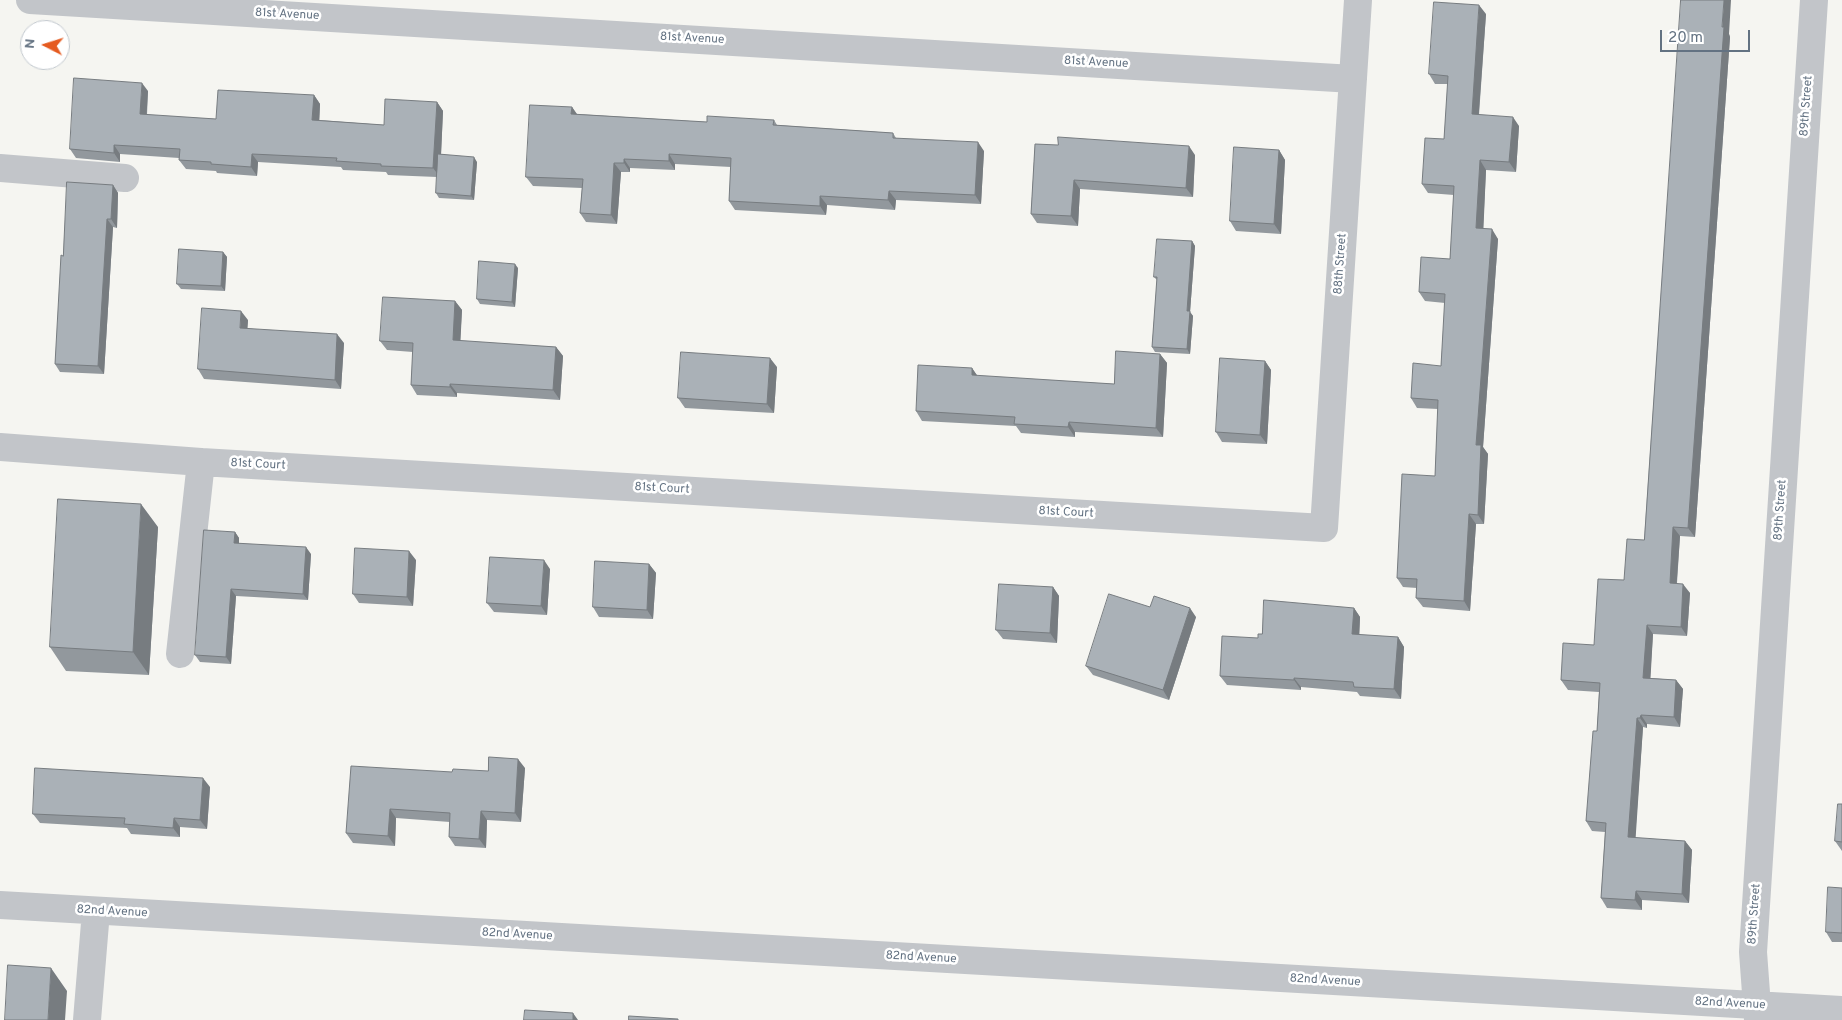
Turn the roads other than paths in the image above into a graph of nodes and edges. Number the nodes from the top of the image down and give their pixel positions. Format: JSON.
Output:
{"nodes":[{"id":1,"x":30,"y":0,"type":"edge"},
{"id":2,"x":1358,"y":0,"type":"edge"},
{"id":3,"x":1814,"y":0,"type":"edge"},
{"id":4,"x":173,"y":4,"type":"edge"},
{"id":5,"x":1353,"y":79,"type":"junction"},
{"id":6,"x":0,"y":168,"type":"edge"},
{"id":7,"x":125,"y":178,"type":"dead end"},
{"id":8,"x":0,"y":447,"type":"edge"},
{"id":9,"x":201,"y":462,"type":"junction"},
{"id":10,"x":1324,"y":528,"type":"joint"},
{"id":11,"x":180,"y":654,"type":"dead end"},
{"id":12,"x":0,"y":905,"type":"edge"},
{"id":13,"x":96,"y":912,"type":"junction"},
{"id":14,"x":1842,"y":1010,"type":"edge"},
{"id":15,"x":1758,"y":1013,"type":"edge"},
{"id":16,"x":87,"y":1020,"type":"edge"}],
"edges":[{"from":1,"to":4,"type":"street","name":"81st Avenue"},
{"from":2,"to":5,"type":"street","name":"88th Street"},
{"from":3,"to":15,"type":"street","name":"89th Street"},
{"from":4,"to":5,"type":"street","name":"81st Avenue"},
{"from":5,"to":10,"type":"street","name":"88th Street"},
{"from":6,"to":7,"type":"street"},
{"from":8,"to":9,"type":"street","name":"81st Court"},
{"from":9,"to":10,"type":"street","name":"81st Court"},
{"from":9,"to":11,"type":"street"},
{"from":12,"to":13,"type":"street","name":"82nd Avenue"},
{"from":13,"to":15,"type":"street","name":"82nd Avenue"},
{"from":13,"to":16,"type":"street"},
{"from":14,"to":15,"type":"street","name":"82nd Avenue"}]}
